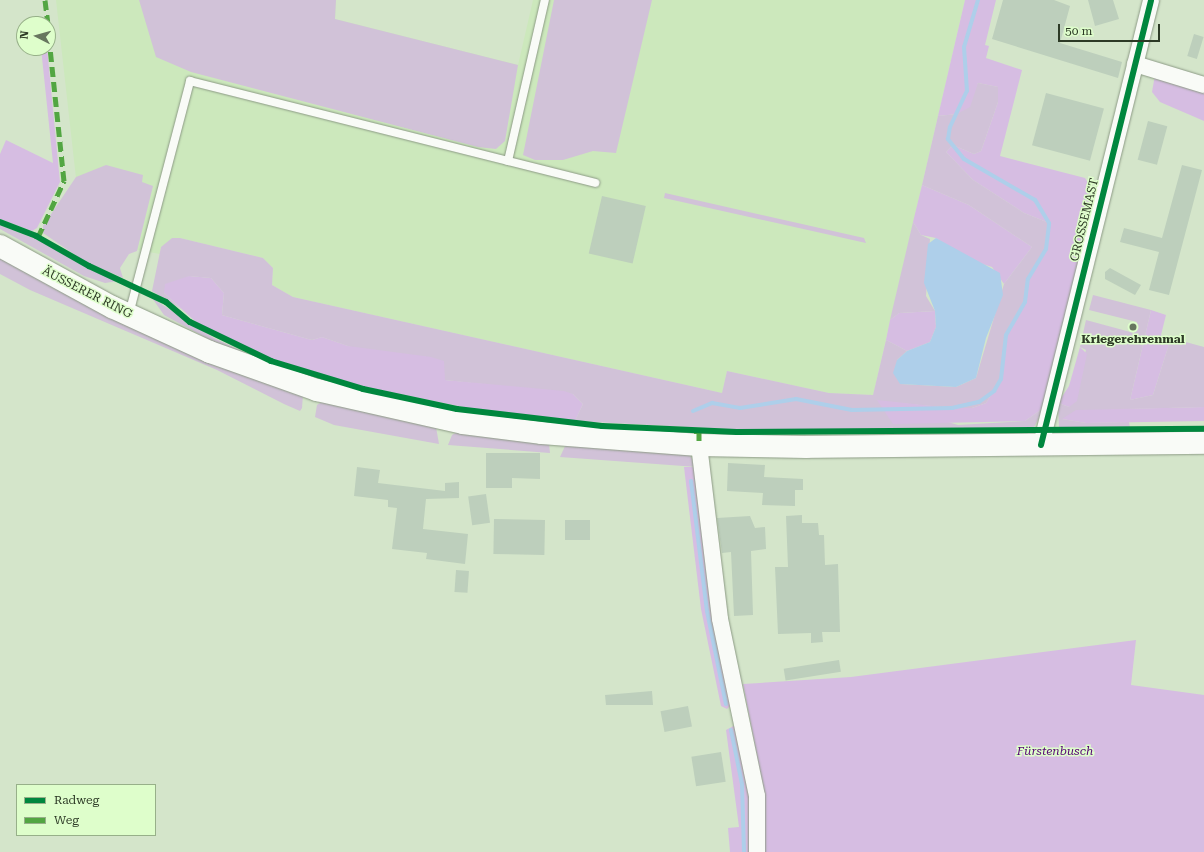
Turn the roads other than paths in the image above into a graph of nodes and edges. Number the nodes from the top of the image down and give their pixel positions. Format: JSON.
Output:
{"nodes":[{"id":1,"x":545,"y":0,"type":"edge"},
{"id":2,"x":1151,"y":0,"type":"edge"},
{"id":3,"x":1135,"y":64,"type":"junction"},
{"id":4,"x":1204,"y":85,"type":"edge"},
{"id":5,"x":508,"y":161,"type":"junction"},
{"id":6,"x":595,"y":183,"type":"dead end"},
{"id":7,"x":0,"y":246,"type":"edge"},
{"id":8,"x":129,"y":315,"type":"junction"},
{"id":9,"x":1204,"y":443,"type":"edge"},
{"id":10,"x":699,"y":445,"type":"junction"},
{"id":11,"x":1041,"y":445,"type":"junction"},
{"id":12,"x":757,"y":852,"type":"edge"}],
"edges":[{"from":1,"to":5,"type":"lane"},
{"from":2,"to":3,"type":"street","name":"GROSSEMAST"},
{"from":3,"to":4,"type":"street"},
{"from":3,"to":11,"type":"street","name":"GROSSEMAST"},
{"from":5,"to":6,"type":"lane"},
{"from":5,"to":8,"type":"lane"},
{"from":7,"to":8,"type":"main road","name":"ÄUSSERER RING"},
{"from":8,"to":10,"type":"main road","name":"ÄUSSERER RING"},
{"from":9,"to":11,"type":"main road","name":"ÄUSSERER RING"},
{"from":10,"to":11,"type":"main road","name":"ÄUSSERER RING"},
{"from":10,"to":12,"type":"street"}]}
